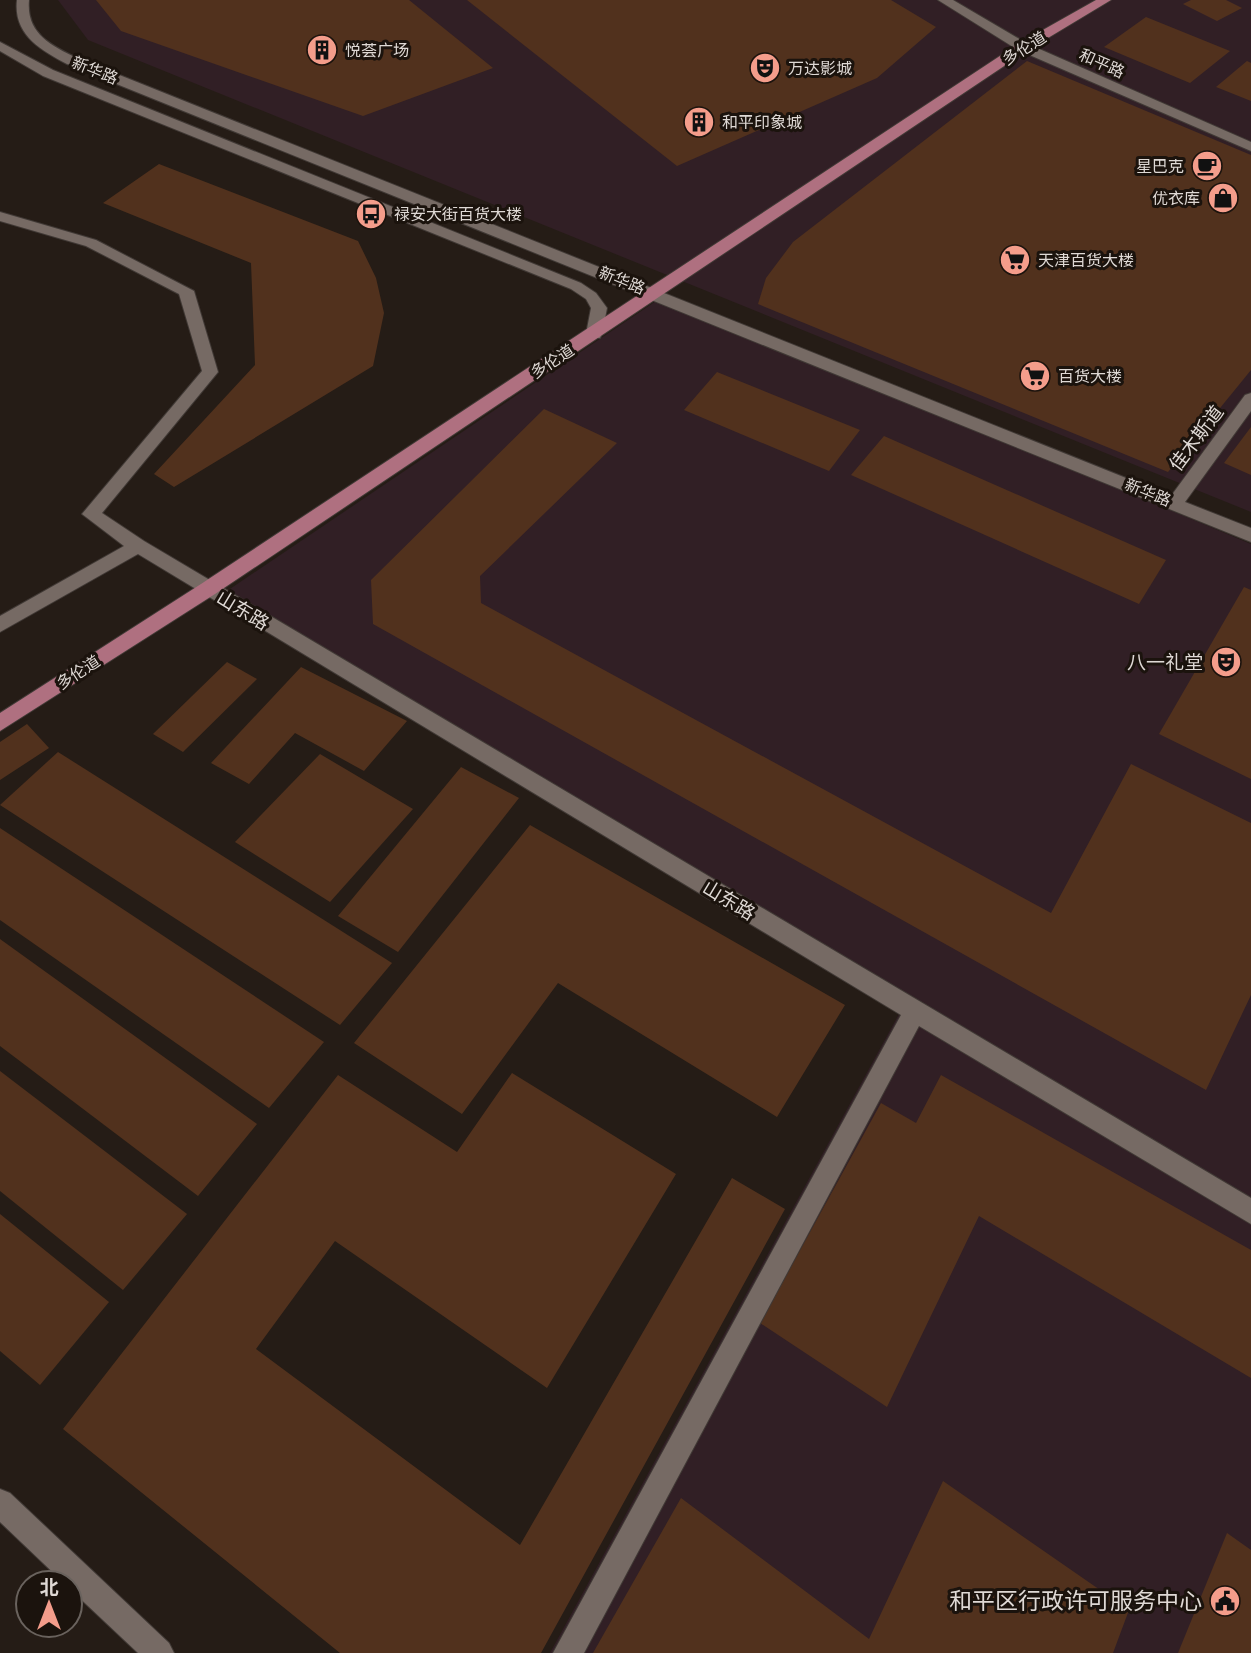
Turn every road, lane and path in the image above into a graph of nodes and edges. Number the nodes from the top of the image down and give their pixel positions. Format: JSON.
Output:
{"nodes":[{"id":1,"x":23,"y":0,"type":"edge"},
{"id":2,"x":944,"y":0,"type":"edge"},
{"id":3,"x":1105,"y":0,"type":"edge"},
{"id":4,"x":0,"y":46,"type":"edge"},
{"id":5,"x":1023,"y":47,"type":"junction"},
{"id":6,"x":1251,"y":147,"type":"edge"},
{"id":7,"x":0,"y":216,"type":"edge"},
{"id":8,"x":652,"y":292,"type":"junction"},
{"id":9,"x":594,"y":334,"type":"junction"},
{"id":10,"x":1251,"y":399,"type":"edge"},
{"id":11,"x":1175,"y":503,"type":"junction"},
{"id":12,"x":1251,"y":535,"type":"edge"},
{"id":13,"x":138,"y":546,"type":"junction"},
{"id":14,"x":208,"y":589,"type":"junction"},
{"id":15,"x":0,"y":625,"type":"edge"},
{"id":16,"x":0,"y":723,"type":"edge"},
{"id":17,"x":915,"y":1011,"type":"junction"},
{"id":18,"x":1251,"y":1212,"type":"edge"},
{"id":19,"x":0,"y":1503,"type":"edge"},
{"id":20,"x":159,"y":1653,"type":"edge"},
{"id":21,"x":568,"y":1653,"type":"edge"}],
"edges":[{"from":1,"to":8,"type":"street","name":"新华路"},
{"from":2,"to":5,"type":"street","name":"和平路"},
{"from":3,"to":5,"type":"main road","name":"多伦道"},
{"from":4,"to":9,"type":"street","name":"新华路"},
{"from":5,"to":6,"type":"street","name":"和平路"},
{"from":5,"to":8,"type":"main road","name":"多伦道"},
{"from":7,"to":13,"type":"street","name":"山东路"},
{"from":8,"to":9,"type":"main road","name":"多伦道"},
{"from":8,"to":11,"type":"street","name":"新华路"},
{"from":9,"to":14,"type":"main road","name":"多伦道"},
{"from":10,"to":11,"type":"street","name":"佳木斯道"},
{"from":11,"to":12,"type":"street","name":"新华路"},
{"from":13,"to":14,"type":"street","name":"山东路"},
{"from":13,"to":15,"type":"street"},
{"from":14,"to":16,"type":"main road","name":"多伦道"},
{"from":14,"to":17,"type":"street","name":"山东路"},
{"from":17,"to":18,"type":"street","name":"山东路"},
{"from":17,"to":21,"type":"street"},
{"from":19,"to":20,"type":"street"}]}
